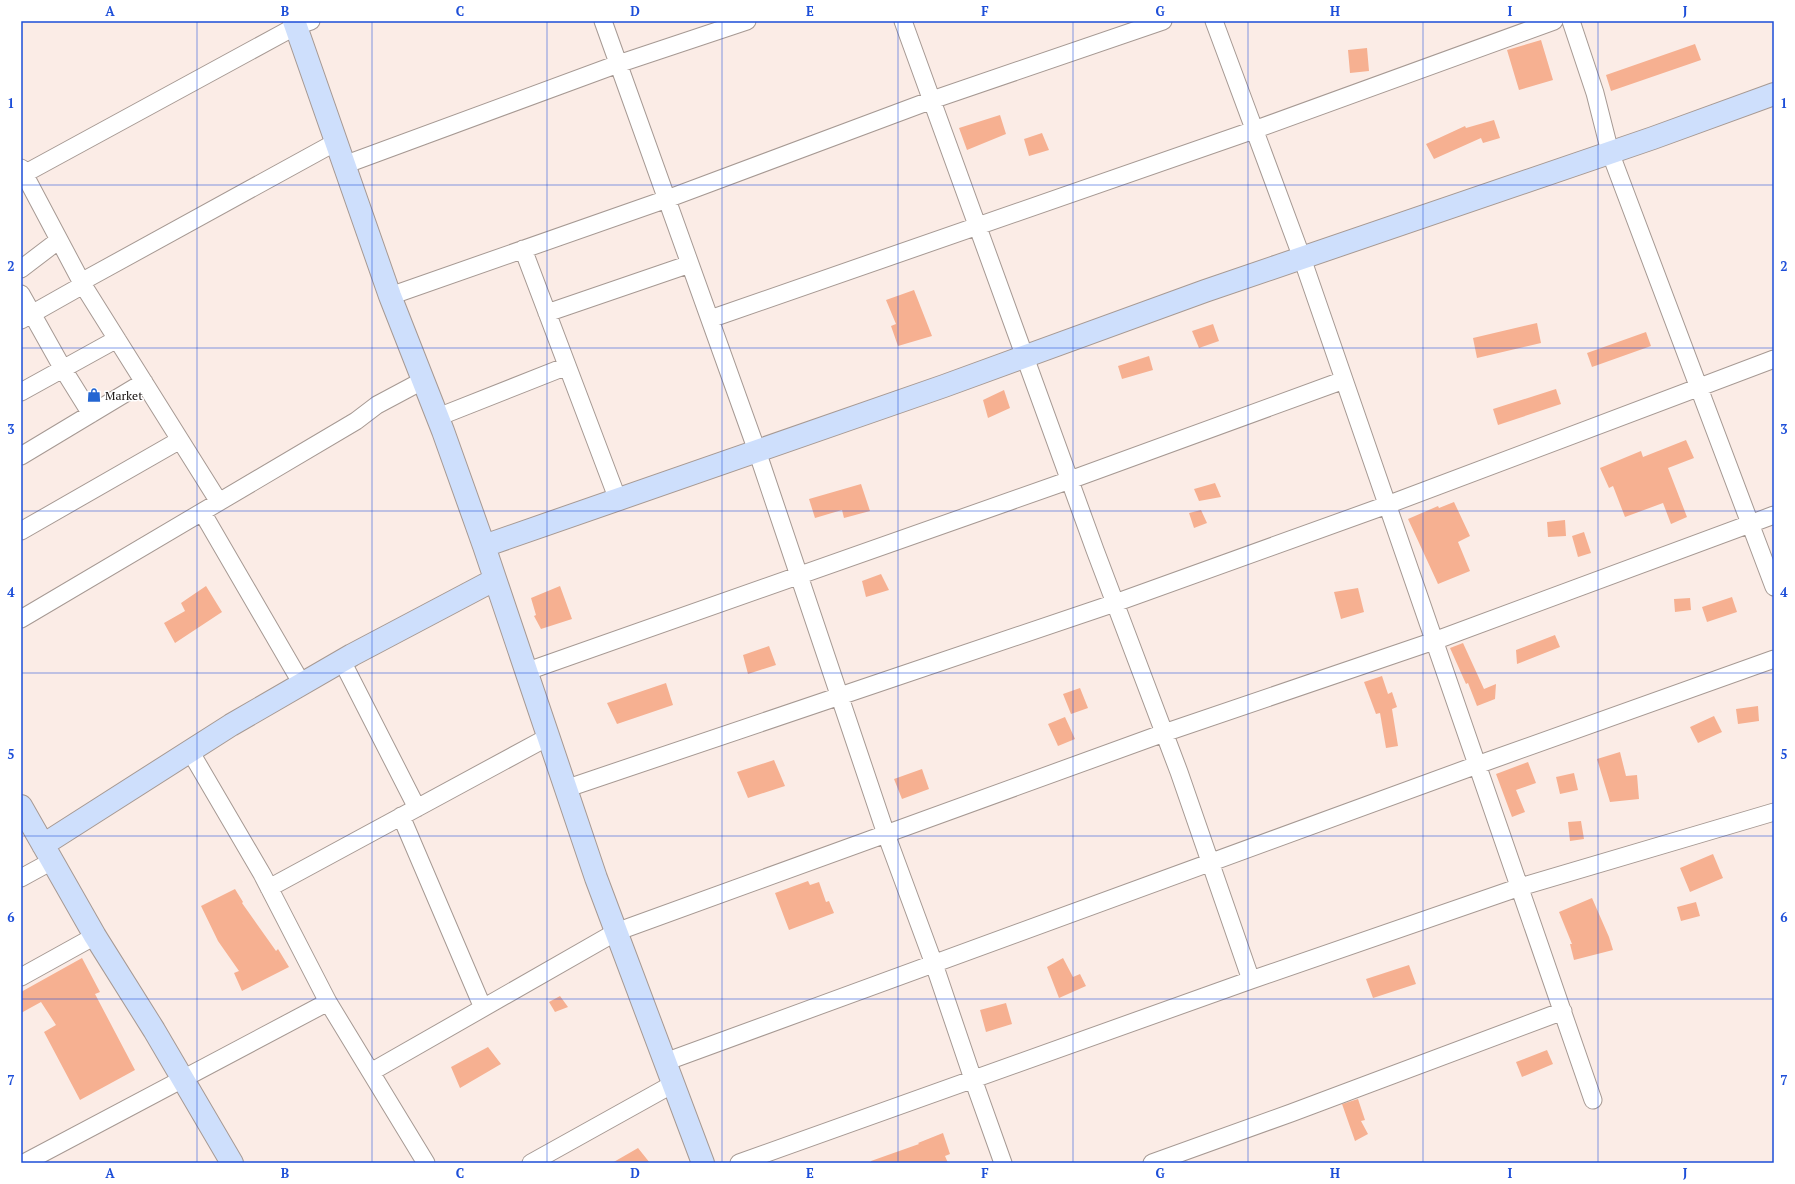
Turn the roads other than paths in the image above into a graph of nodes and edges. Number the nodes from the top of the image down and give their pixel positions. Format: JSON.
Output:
{"nodes":[{"id":1,"x":603,"y":21,"type":"edge"},
{"id":2,"x":747,"y":21,"type":"edge"},
{"id":3,"x":903,"y":21,"type":"edge"},
{"id":4,"x":1163,"y":21,"type":"edge"},
{"id":5,"x":1214,"y":21,"type":"edge"},
{"id":6,"x":1554,"y":21,"type":"edge"},
{"id":7,"x":1571,"y":21,"type":"edge"},
{"id":8,"x":300,"y":23,"type":"edge"},
{"id":9,"x":618,"y":64,"type":"junction"},
{"id":10,"x":1774,"y":94,"type":"edge"},
{"id":11,"x":932,"y":100,"type":"junction"},
{"id":12,"x":1254,"y":130,"type":"junction"},
{"id":13,"x":336,"y":142,"type":"junction"},
{"id":14,"x":1610,"y":152,"type":"junction"},
{"id":15,"x":344,"y":165,"type":"junction"},
{"id":16,"x":22,"y":171,"type":"edge"},
{"id":17,"x":667,"y":199,"type":"junction"},
{"id":18,"x":978,"y":227,"type":"junction"},
{"id":19,"x":59,"y":240,"type":"junction"},
{"id":20,"x":523,"y":249,"type":"junction"},
{"id":21,"x":1302,"y":258,"type":"junction"},
{"id":22,"x":690,"y":264,"type":"junction"},
{"id":23,"x":21,"y":269,"type":"edge"},
{"id":24,"x":82,"y":284,"type":"junction"},
{"id":25,"x":21,"y":294,"type":"edge"},
{"id":26,"x":390,"y":296,"type":"junction"},
{"id":27,"x":547,"y":313,"type":"junction"},
{"id":28,"x":27,"y":316,"type":"edge"},
{"id":29,"x":710,"y":319,"type":"junction"},
{"id":30,"x":117,"y":339,"type":"junction"},
{"id":31,"x":1025,"y":356,"type":"junction"},
{"id":32,"x":1774,"y":359,"type":"edge"},
{"id":33,"x":567,"y":366,"type":"junction"},
{"id":34,"x":63,"y":369,"type":"junction"},
{"id":35,"x":1344,"y":380,"type":"junction"},
{"id":36,"x":422,"y":381,"type":"junction"},
{"id":37,"x":144,"y":382,"type":"junction"},
{"id":38,"x":1698,"y":387,"type":"junction"},
{"id":39,"x":21,"y":392,"type":"edge"},
{"id":40,"x":91,"y":414,"type":"junction"},
{"id":41,"x":438,"y":417,"type":"junction"},
{"id":42,"x":180,"y":440,"type":"junction"},
{"id":43,"x":758,"y":451,"type":"junction"},
{"id":44,"x":21,"y":456,"type":"edge"},
{"id":45,"x":1070,"y":480,"type":"junction"},
{"id":46,"x":618,"y":500,"type":"junction"},
{"id":47,"x":219,"y":502,"type":"junction"},
{"id":48,"x":1387,"y":504,"type":"junction"},
{"id":49,"x":202,"y":512,"type":"junction"},
{"id":50,"x":1774,"y":515,"type":"edge"},
{"id":51,"x":1751,"y":525,"type":"junction"},
{"id":52,"x":21,"y":531,"type":"edge"},
{"id":53,"x":484,"y":546,"type":"junction"},
{"id":54,"x":800,"y":575,"type":"junction"},
{"id":55,"x":494,"y":580,"type":"junction"},
{"id":56,"x":1774,"y":587,"type":"edge"},
{"id":57,"x":1115,"y":603,"type":"junction"},
{"id":58,"x":21,"y":619,"type":"edge"},
{"id":59,"x":1434,"y":641,"type":"junction"},
{"id":60,"x":1774,"y":659,"type":"edge"},
{"id":61,"x":342,"y":661,"type":"junction"},
{"id":62,"x":525,"y":672,"type":"junction"},
{"id":63,"x":302,"y":684,"type":"junction"},
{"id":64,"x":840,"y":696,"type":"junction"},
{"id":65,"x":1164,"y":733,"type":"junction"},
{"id":66,"x":548,"y":737,"type":"junction"},
{"id":67,"x":190,"y":751,"type":"junction"},
{"id":68,"x":1477,"y":765,"type":"junction"},
{"id":69,"x":565,"y":789,"type":"junction"},
{"id":70,"x":417,"y":808,"type":"junction"},
{"id":71,"x":1774,"y":812,"type":"edge"},
{"id":72,"x":401,"y":816,"type":"junction"},
{"id":73,"x":24,"y":817,"type":"edge"},
{"id":74,"x":886,"y":834,"type":"junction"},
{"id":75,"x":48,"y":853,"type":"junction"},
{"id":76,"x":1210,"y":863,"type":"junction"},
{"id":77,"x":21,"y":878,"type":"edge"},
{"id":78,"x":1520,"y":887,"type":"junction"},
{"id":79,"x":269,"y":888,"type":"junction"},
{"id":80,"x":616,"y":932,"type":"junction"},
{"id":81,"x":95,"y":936,"type":"junction"},
{"id":82,"x":934,"y":964,"type":"junction"},
{"id":83,"x":21,"y":977,"type":"edge"},
{"id":84,"x":1252,"y":980,"type":"junction"},
{"id":85,"x":328,"y":1002,"type":"junction"},
{"id":86,"x":483,"y":1008,"type":"junction"},
{"id":87,"x":1562,"y":1011,"type":"junction"},
{"id":88,"x":665,"y":1062,"type":"junction"},
{"id":89,"x":371,"y":1072,"type":"junction"},
{"id":90,"x":182,"y":1079,"type":"junction"},
{"id":91,"x":973,"y":1080,"type":"junction"},
{"id":92,"x":673,"y":1084,"type":"junction"},
{"id":93,"x":1593,"y":1100,"type":"dead end"},
{"id":94,"x":24,"y":1163,"type":"edge"},
{"id":95,"x":232,"y":1163,"type":"edge"},
{"id":96,"x":426,"y":1163,"type":"edge"},
{"id":97,"x":531,"y":1163,"type":"edge"},
{"id":98,"x":703,"y":1163,"type":"edge"},
{"id":99,"x":739,"y":1163,"type":"edge"},
{"id":100,"x":1003,"y":1163,"type":"edge"},
{"id":101,"x":1152,"y":1163,"type":"edge"}],
"edges":[{"from":1,"to":9,"type":"street"},
{"from":2,"to":9,"type":"street"},
{"from":3,"to":11,"type":"street"},
{"from":4,"to":11,"type":"street"},
{"from":5,"to":12,"type":"street"},
{"from":6,"to":12,"type":"street"},
{"from":7,"to":14,"type":"street"},
{"from":8,"to":13,"type":"street"},
{"from":8,"to":16,"type":"street"},
{"from":9,"to":15,"type":"street"},
{"from":9,"to":17,"type":"street"},
{"from":10,"to":14,"type":"street"},
{"from":11,"to":17,"type":"street"},
{"from":11,"to":18,"type":"street"},
{"from":12,"to":18,"type":"street"},
{"from":12,"to":21,"type":"street"},
{"from":13,"to":15,"type":"street"},
{"from":13,"to":24,"type":"street"},
{"from":14,"to":21,"type":"street"},
{"from":14,"to":38,"type":"street"},
{"from":15,"to":26,"type":"street"},
{"from":16,"to":19,"type":"street"},
{"from":17,"to":20,"type":"street"},
{"from":17,"to":22,"type":"street"},
{"from":18,"to":29,"type":"street"},
{"from":18,"to":31,"type":"street"},
{"from":19,"to":23,"type":"street"},
{"from":19,"to":24,"type":"street"},
{"from":20,"to":26,"type":"street"},
{"from":20,"to":27,"type":"street"},
{"from":21,"to":31,"type":"street"},
{"from":21,"to":35,"type":"street"},
{"from":22,"to":27,"type":"street"},
{"from":22,"to":29,"type":"street"},
{"from":24,"to":28,"type":"street"},
{"from":24,"to":30,"type":"street"},
{"from":25,"to":28,"type":"street"},
{"from":26,"to":36,"type":"street"},
{"from":27,"to":33,"type":"street"},
{"from":28,"to":34,"type":"street"},
{"from":29,"to":43,"type":"street"},
{"from":30,"to":34,"type":"street"},
{"from":30,"to":37,"type":"street"},
{"from":31,"to":43,"type":"street"},
{"from":31,"to":45,"type":"street"},
{"from":32,"to":38,"type":"street"},
{"from":33,"to":41,"type":"street"},
{"from":33,"to":46,"type":"street"},
{"from":34,"to":39,"type":"street"},
{"from":34,"to":40,"type":"street"},
{"from":35,"to":45,"type":"street"},
{"from":35,"to":48,"type":"street"},
{"from":36,"to":41,"type":"street"},
{"from":36,"to":47,"type":"street"},
{"from":37,"to":40,"type":"street"},
{"from":37,"to":42,"type":"street"},
{"from":38,"to":48,"type":"street"},
{"from":38,"to":51,"type":"street"},
{"from":40,"to":44,"type":"street"},
{"from":41,"to":53,"type":"street"},
{"from":42,"to":47,"type":"street"},
{"from":42,"to":52,"type":"street"},
{"from":43,"to":46,"type":"street"},
{"from":43,"to":54,"type":"street"},
{"from":45,"to":54,"type":"street"},
{"from":45,"to":57,"type":"street"},
{"from":46,"to":53,"type":"street"},
{"from":47,"to":49,"type":"street"},
{"from":48,"to":57,"type":"street"},
{"from":48,"to":59,"type":"street"},
{"from":49,"to":58,"type":"street"},
{"from":49,"to":63,"type":"street"},
{"from":50,"to":51,"type":"street"},
{"from":51,"to":56,"type":"street"},
{"from":51,"to":59,"type":"street"},
{"from":53,"to":55,"type":"street"},
{"from":54,"to":62,"type":"street"},
{"from":54,"to":64,"type":"street"},
{"from":55,"to":61,"type":"street"},
{"from":55,"to":62,"type":"street"},
{"from":57,"to":64,"type":"street"},
{"from":57,"to":65,"type":"street"},
{"from":59,"to":65,"type":"street"},
{"from":59,"to":68,"type":"street"},
{"from":60,"to":68,"type":"street"},
{"from":61,"to":63,"type":"street"},
{"from":61,"to":70,"type":"street"},
{"from":62,"to":66,"type":"street"},
{"from":63,"to":67,"type":"street"},
{"from":64,"to":69,"type":"street"},
{"from":64,"to":74,"type":"street"},
{"from":65,"to":74,"type":"street"},
{"from":65,"to":76,"type":"street"},
{"from":66,"to":69,"type":"street"},
{"from":66,"to":70,"type":"street"},
{"from":67,"to":75,"type":"street"},
{"from":67,"to":79,"type":"street"},
{"from":68,"to":76,"type":"street"},
{"from":68,"to":78,"type":"street"},
{"from":69,"to":80,"type":"street"},
{"from":70,"to":72,"type":"street"},
{"from":71,"to":78,"type":"street"},
{"from":72,"to":79,"type":"street"},
{"from":72,"to":86,"type":"street"},
{"from":73,"to":75,"type":"street"},
{"from":74,"to":80,"type":"street"},
{"from":74,"to":82,"type":"street"},
{"from":75,"to":77,"type":"street"},
{"from":75,"to":81,"type":"street"},
{"from":76,"to":82,"type":"street"},
{"from":76,"to":84,"type":"street"},
{"from":78,"to":84,"type":"street"},
{"from":78,"to":87,"type":"street"},
{"from":79,"to":85,"type":"street"},
{"from":80,"to":86,"type":"street"},
{"from":80,"to":88,"type":"street"},
{"from":81,"to":83,"type":"street"},
{"from":81,"to":90,"type":"street"},
{"from":82,"to":88,"type":"street"},
{"from":82,"to":91,"type":"street"},
{"from":84,"to":91,"type":"street"},
{"from":85,"to":89,"type":"street"},
{"from":85,"to":90,"type":"street"},
{"from":86,"to":89,"type":"street"},
{"from":87,"to":93,"type":"street"},
{"from":87,"to":101,"type":"street"},
{"from":88,"to":92,"type":"street"},
{"from":89,"to":96,"type":"street"},
{"from":90,"to":94,"type":"street"},
{"from":90,"to":95,"type":"street"},
{"from":91,"to":99,"type":"street"},
{"from":91,"to":100,"type":"street"},
{"from":92,"to":97,"type":"street"},
{"from":92,"to":98,"type":"street"}]}
